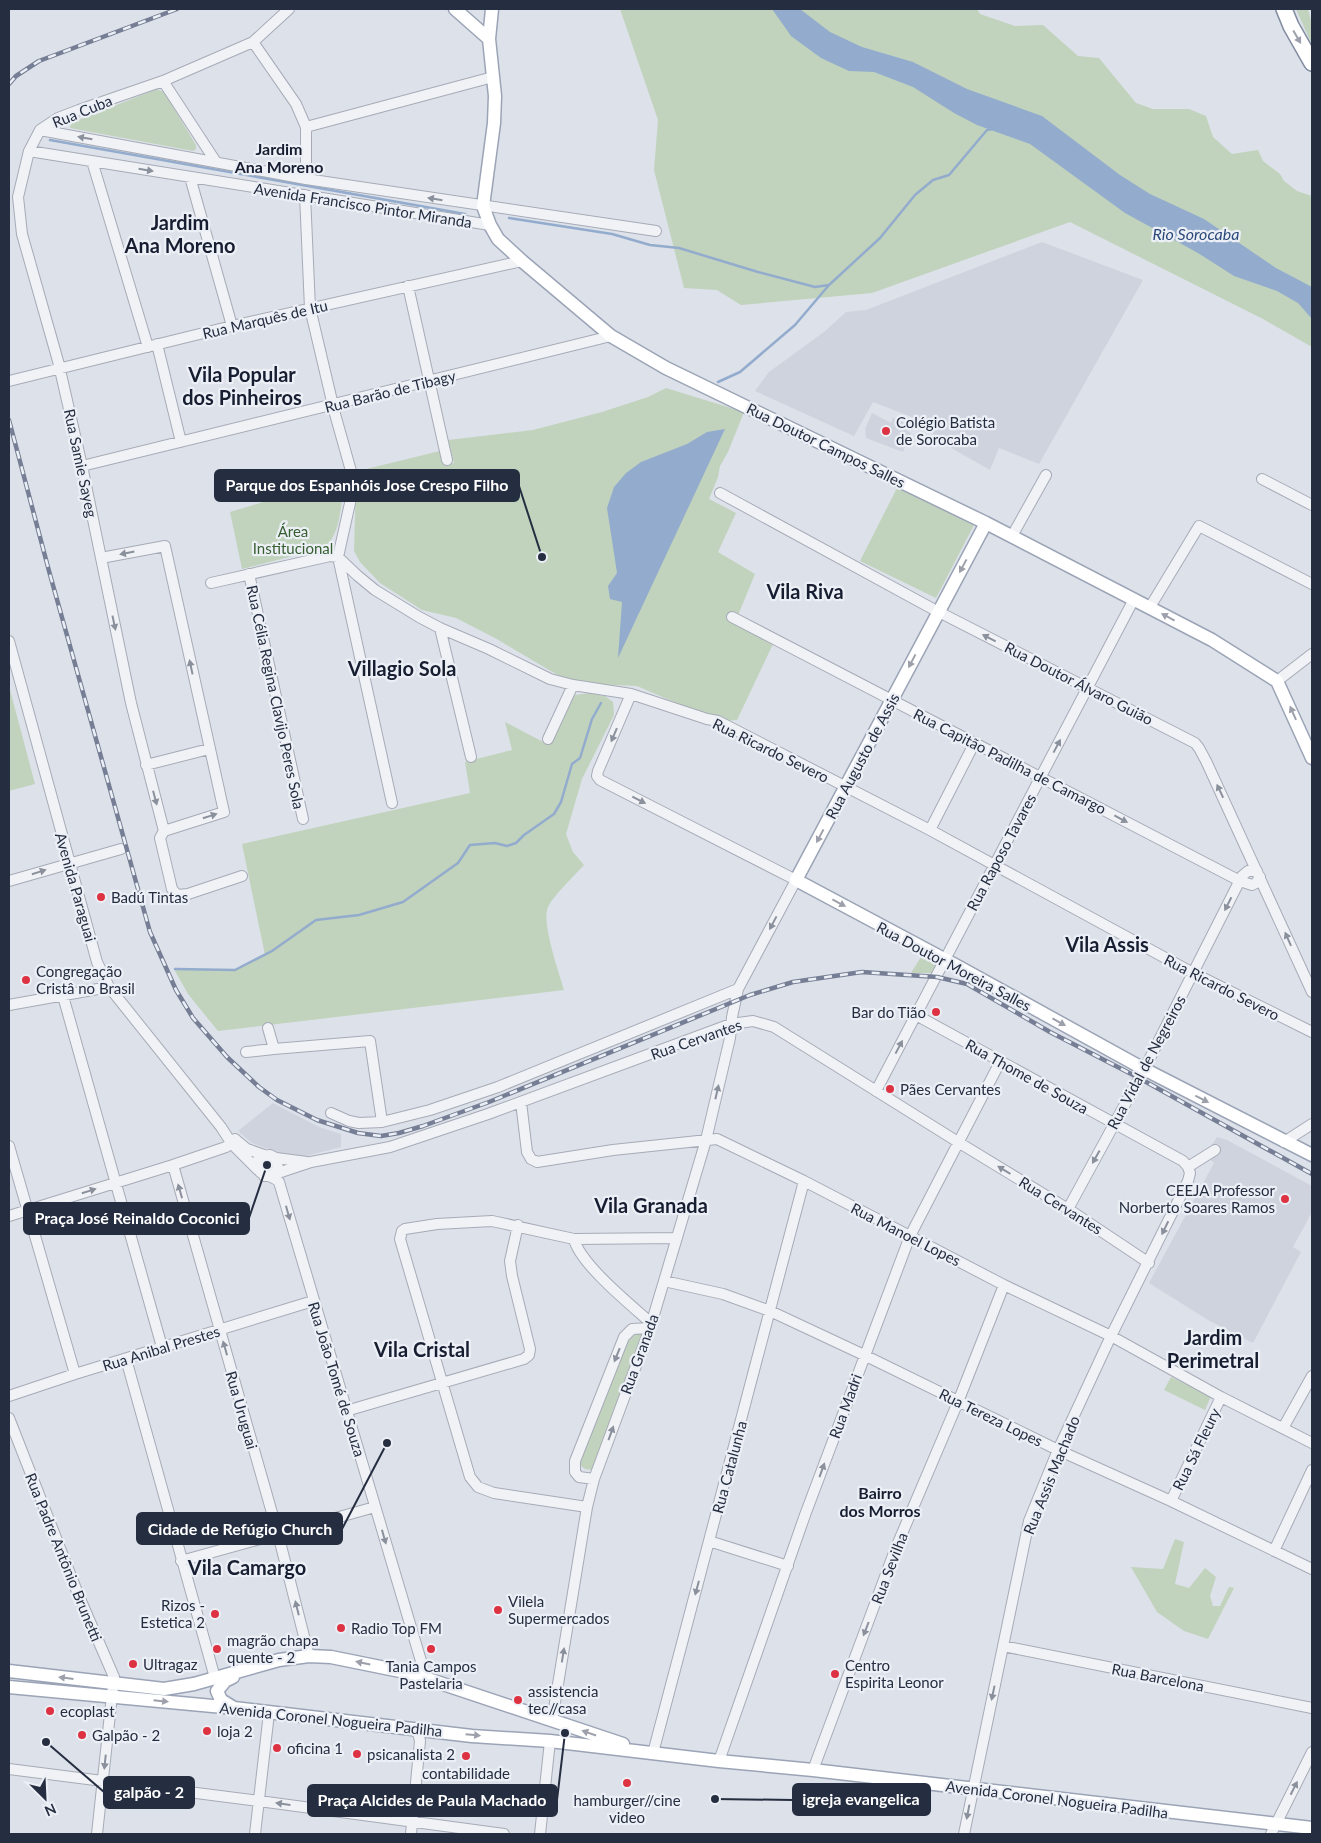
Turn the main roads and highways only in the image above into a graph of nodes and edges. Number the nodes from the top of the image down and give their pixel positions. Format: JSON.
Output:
{"nodes":[{"id":1,"x":455,"y":9,"type":"edge"},
{"id":2,"x":492,"y":9,"type":"edge"},
{"id":3,"x":1284,"y":9,"type":"edge"},
{"id":4,"x":489,"y":39,"type":"junction"},
{"id":5,"x":1312,"y":64,"type":"edge"},
{"id":6,"x":986,"y":522,"type":"junction"},
{"id":7,"x":1312,"y":758,"type":"edge"},
{"id":8,"x":796,"y":880,"type":"joint"},
{"id":9,"x":1312,"y":1155,"type":"edge"},
{"id":10,"x":9,"y":1670,"type":"edge"},
{"id":11,"x":216,"y":1684,"type":"junction"},
{"id":12,"x":9,"y":1687,"type":"edge"},
{"id":13,"x":113,"y":1690,"type":"junction"},
{"id":14,"x":234,"y":1708,"type":"junction"},
{"id":15,"x":552,"y":1721,"type":"junction"},
{"id":16,"x":550,"y":1741,"type":"junction"},
{"id":17,"x":653,"y":1753,"type":"junction"},
{"id":18,"x":1312,"y":1828,"type":"edge"},
{"id":19,"x":1274,"y":1829,"type":"edge"}],
"edges":[{"from":1,"to":4,"type":"main road"},
{"from":2,"to":4,"type":"main road","name":"Rua Doutor Campos Salles"},
{"from":3,"to":5,"type":"highway","one_way":true},
{"from":4,"to":6,"type":"main road","name":"Rua Doutor Campos Salles"},
{"from":7,"to":6,"type":"main road","name":"Rua Doutor Campos Salles","one_way":true},
{"from":6,"to":8,"type":"main road","name":"Rua Augusto de Assis","one_way":true},
{"from":8,"to":9,"type":"main road","name":"Rua Doutor Moreira Salles","one_way":true},
{"from":13,"to":10,"type":"main road","name":"Avenida Coronel Nogueira Padilha","one_way":true},
{"from":11,"to":13,"type":"main road","name":"Avenida Coronel Nogueira Padilha"},
{"from":11,"to":14,"type":"main road"},
{"from":15,"to":11,"type":"main road","name":"Avenida Coronel Nogueira Padilha","one_way":true},
{"from":12,"to":13,"type":"main road","name":"Avenida Coronel Nogueira Padilha"},
{"from":13,"to":14,"type":"main road","name":"Avenida Coronel Nogueira Padilha","one_way":true},
{"from":14,"to":16,"type":"main road","name":"Avenida Coronel Nogueira Padilha","one_way":true},
{"from":15,"to":16,"type":"main road"},
{"from":17,"to":15,"type":"main road","name":"Avenida Coronel Nogueira Padilha","one_way":true},
{"from":16,"to":17,"type":"main road","name":"Avenida Coronel Nogueira Padilha"},
{"from":17,"to":19,"type":"main road","name":"Avenida Coronel Nogueira Padilha"},
{"from":18,"to":19,"type":"main road","name":"Avenida Coronel Nogueira Padilha"}]}
